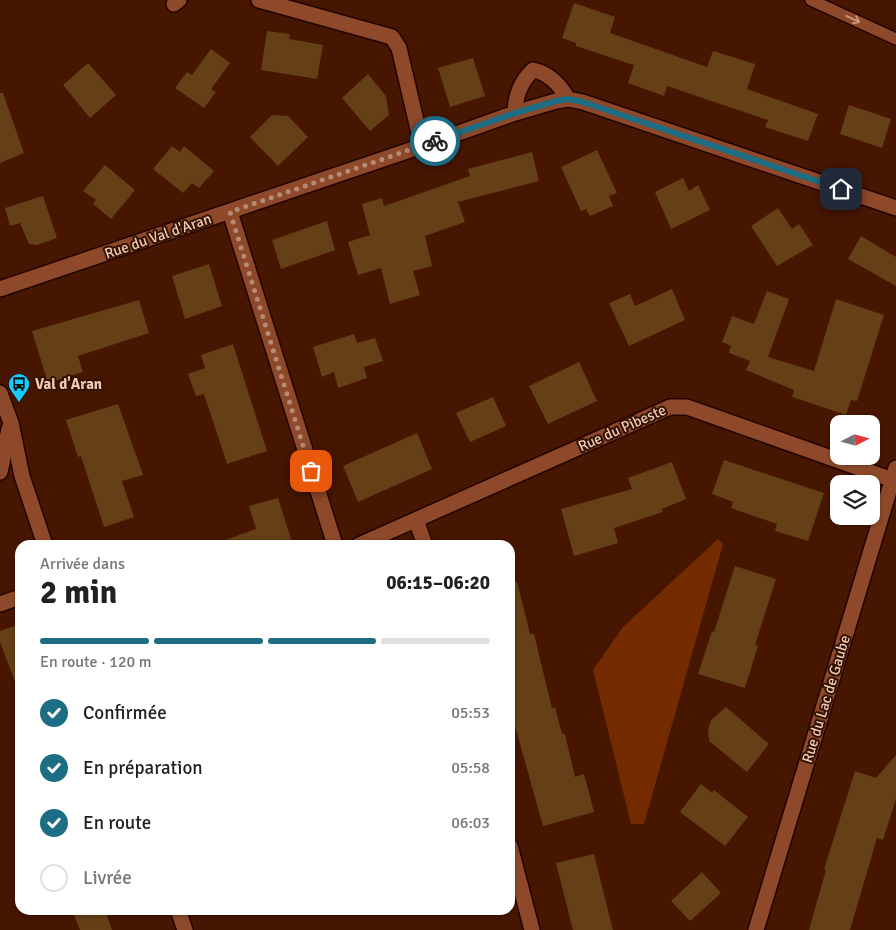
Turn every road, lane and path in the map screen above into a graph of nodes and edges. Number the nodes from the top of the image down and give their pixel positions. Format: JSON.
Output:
{"nodes":[{"id":1,"x":259,"y":0,"type":"edge"},
{"id":2,"x":811,"y":0,"type":"edge"},
{"id":3,"x":896,"y":39,"type":"edge"},
{"id":4,"x":568,"y":99,"type":"junction"},
{"id":5,"x":515,"y":113,"type":"junction"},
{"id":6,"x":422,"y":146,"type":"junction"},
{"id":7,"x":896,"y":208,"type":"edge"},
{"id":8,"x":230,"y":212,"type":"junction"},
{"id":9,"x":0,"y":289,"type":"edge"},
{"id":10,"x":0,"y":393,"type":"edge"},
{"id":11,"x":11,"y":423,"type":"junction"},
{"id":12,"x":0,"y":472,"type":"edge"},
{"id":13,"x":894,"y":474,"type":"edge"},
{"id":14,"x":416,"y":520,"type":"junction"},
{"id":15,"x":43,"y":540,"type":"edge"},
{"id":16,"x":333,"y":540,"type":"edge"},
{"id":17,"x":371,"y":540,"type":"edge"},
{"id":18,"x":423,"y":540,"type":"edge"},
{"id":19,"x":15,"y":599,"type":"edge"},
{"id":20,"x":0,"y":604,"type":"edge"},
{"id":21,"x":515,"y":865,"type":"edge"},
{"id":22,"x":180,"y":915,"type":"edge"},
{"id":23,"x":185,"y":930,"type":"edge"},
{"id":24,"x":532,"y":930,"type":"edge"},
{"id":25,"x":756,"y":930,"type":"edge"}],
"edges":[{"from":1,"to":6,"type":"street"},
{"from":2,"to":3,"type":"lane","one_way":true},
{"from":4,"to":5,"type":"street","name":"Rue du Val d'Aran"},
{"from":4,"to":5,"type":"street"},
{"from":4,"to":7,"type":"street","name":"Rue du Val d'Aran"},
{"from":5,"to":6,"type":"street","name":"Rue du Val d'Aran"},
{"from":6,"to":8,"type":"street","name":"Rue du Val d'Aran"},
{"from":8,"to":9,"type":"street","name":"Rue du Val d'Aran"},
{"from":8,"to":16,"type":"street"},
{"from":10,"to":11,"type":"street"},
{"from":11,"to":12,"type":"street"},
{"from":11,"to":15,"type":"street"},
{"from":13,"to":14,"type":"street","name":"Rue du Pibeste"},
{"from":13,"to":25,"type":"street","name":"Rue du Lac de Gaube"},
{"from":14,"to":17,"type":"street","name":"Rue du Pibeste"},
{"from":14,"to":18,"type":"street"},
{"from":19,"to":20,"type":"street"},
{"from":21,"to":24,"type":"street"},
{"from":22,"to":23,"type":"street"}]}
